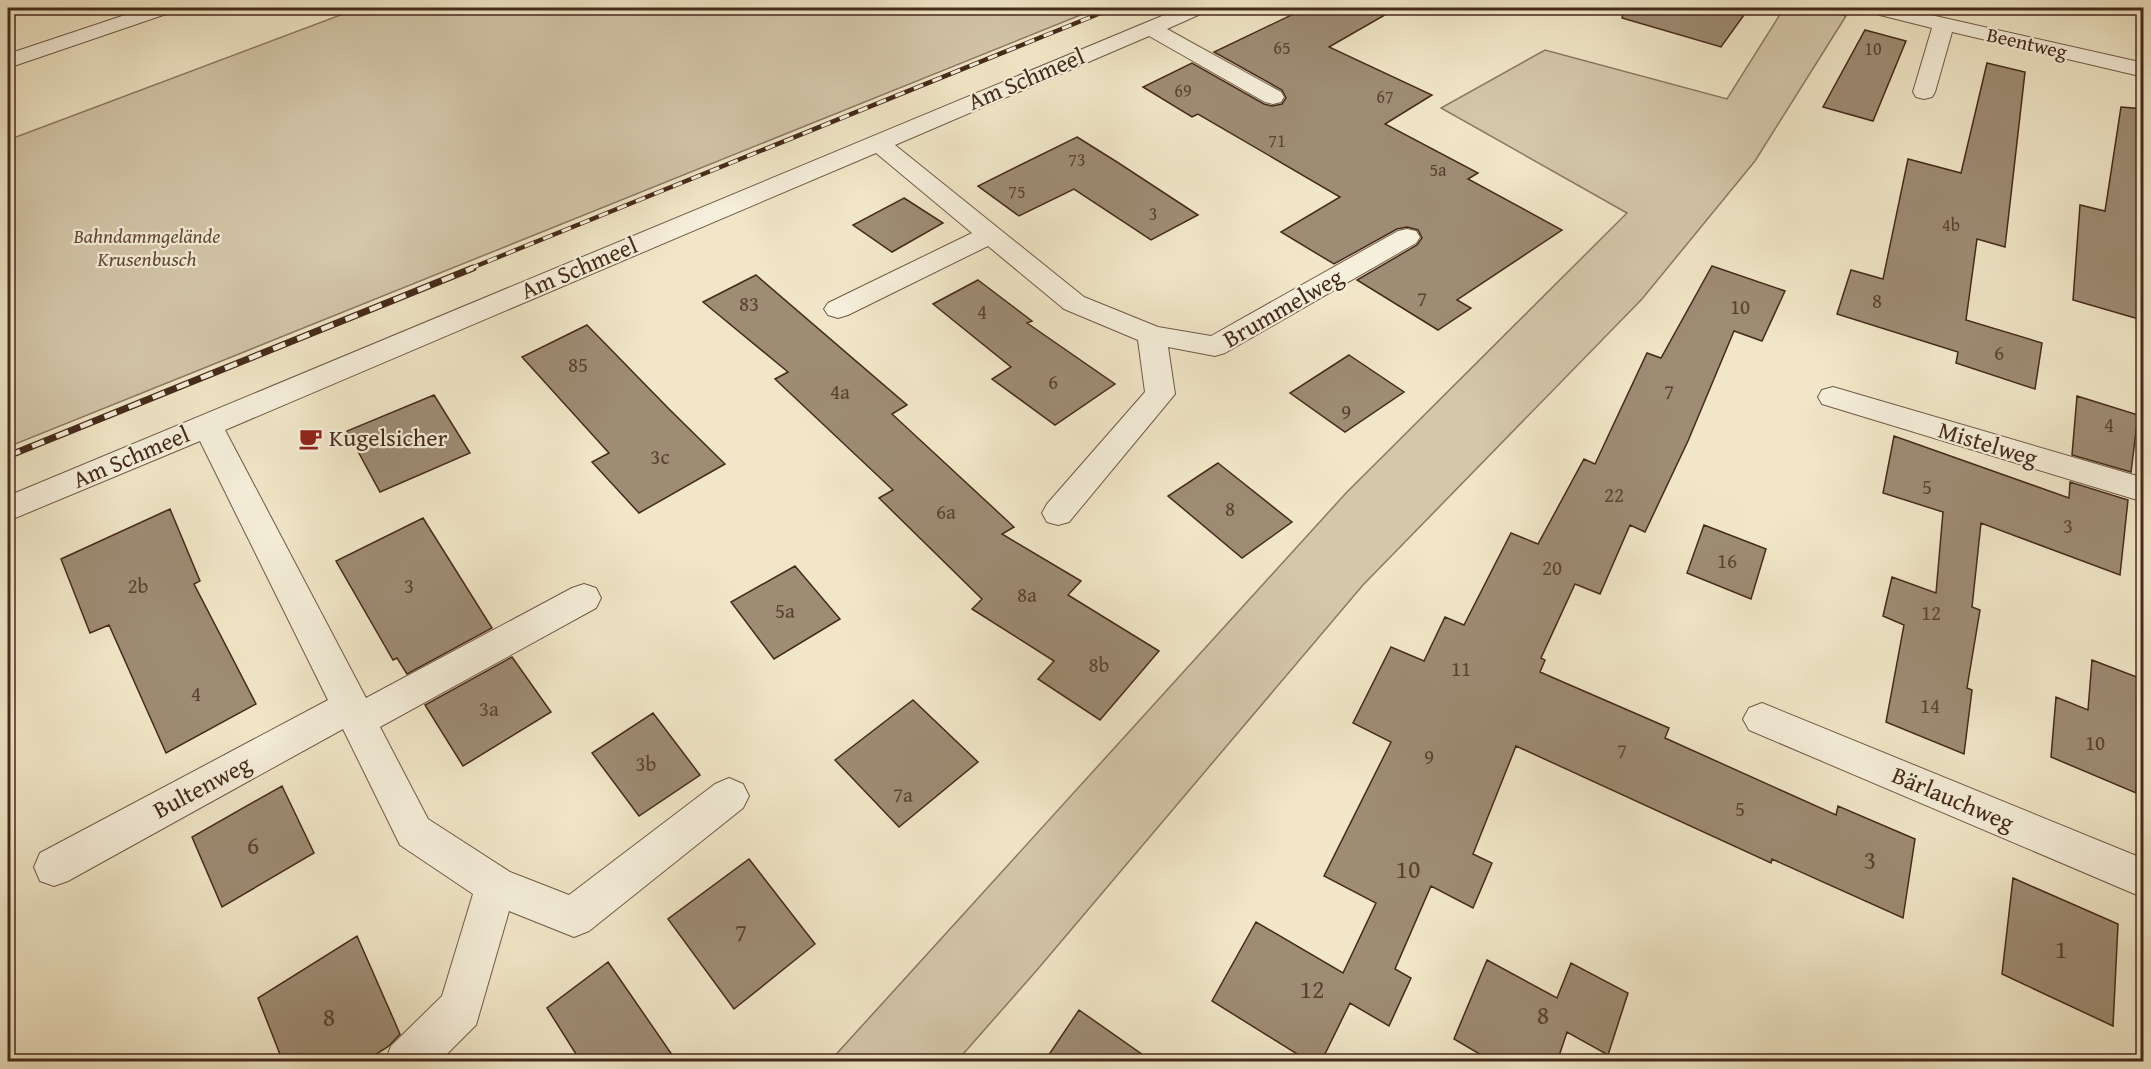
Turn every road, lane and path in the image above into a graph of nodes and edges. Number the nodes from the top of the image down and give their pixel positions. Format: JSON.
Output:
{"nodes":[{"id":1,"x":165,"y":8,"type":"edge"},
{"id":2,"x":1198,"y":8,"type":"edge"},
{"id":3,"x":1875,"y":8,"type":"edge"},
{"id":4,"x":1944,"y":24,"type":"junction"},
{"id":5,"x":1150,"y":28,"type":"junction"},
{"id":6,"x":8,"y":61,"type":"edge"},
{"id":7,"x":2144,"y":70,"type":"edge"},
{"id":8,"x":1924,"y":92,"type":"dead end"},
{"id":9,"x":1273,"y":97,"type":"dead end"},
{"id":10,"x":877,"y":142,"type":"junction"},
{"id":11,"x":991,"y":234,"type":"junction"},
{"id":12,"x":1407,"y":237,"type":"dead end"},
{"id":13,"x":838,"y":309,"type":"dead end"},
{"id":14,"x":1152,"y":335,"type":"junction"},
{"id":15,"x":1833,"y":397,"type":"dead end"},
{"id":16,"x":207,"y":424,"type":"junction"},
{"id":17,"x":2144,"y":490,"type":"edge"},
{"id":18,"x":8,"y":509,"type":"edge"},
{"id":19,"x":1058,"y":513,"type":"dead end"},
{"id":20,"x":584,"y":598,"type":"dead end"},
{"id":21,"x":354,"y":713,"type":"junction"},
{"id":22,"x":1762,"y":719,"type":"dead end"},
{"id":23,"x":729,"y":796,"type":"dead end"},
{"id":24,"x":54,"y":867,"type":"dead end"},
{"id":25,"x":2144,"y":879,"type":"edge"},
{"id":26,"x":496,"y":886,"type":"junction"},
{"id":27,"x":406,"y":1062,"type":"edge"}],
"edges":[{"from":1,"to":6,"type":"street"},
{"from":2,"to":5,"type":"street","name":"Am Schmeel"},
{"from":3,"to":4,"type":"street","name":"Beentweg"},
{"from":4,"to":7,"type":"street","name":"Beentweg"},
{"from":4,"to":8,"type":"street"},
{"from":5,"to":9,"type":"street"},
{"from":5,"to":10,"type":"street","name":"Am Schmeel"},
{"from":10,"to":11,"type":"street","name":"Brummelweg"},
{"from":10,"to":16,"type":"street","name":"Am Schmeel"},
{"from":11,"to":13,"type":"street"},
{"from":11,"to":14,"type":"street","name":"Brummelweg"},
{"from":12,"to":14,"type":"street","name":"Brummelweg"},
{"from":14,"to":19,"type":"street"},
{"from":15,"to":17,"type":"street","name":"Mistelweg"},
{"from":16,"to":18,"type":"street","name":"Am Schmeel"},
{"from":16,"to":21,"type":"street"},
{"from":20,"to":21,"type":"street","name":"Bultenweg"},
{"from":21,"to":24,"type":"street","name":"Bultenweg"},
{"from":21,"to":26,"type":"street"},
{"from":22,"to":25,"type":"street","name":"Bärlauchweg"},
{"from":23,"to":26,"type":"street"},
{"from":26,"to":27,"type":"street"}]}
